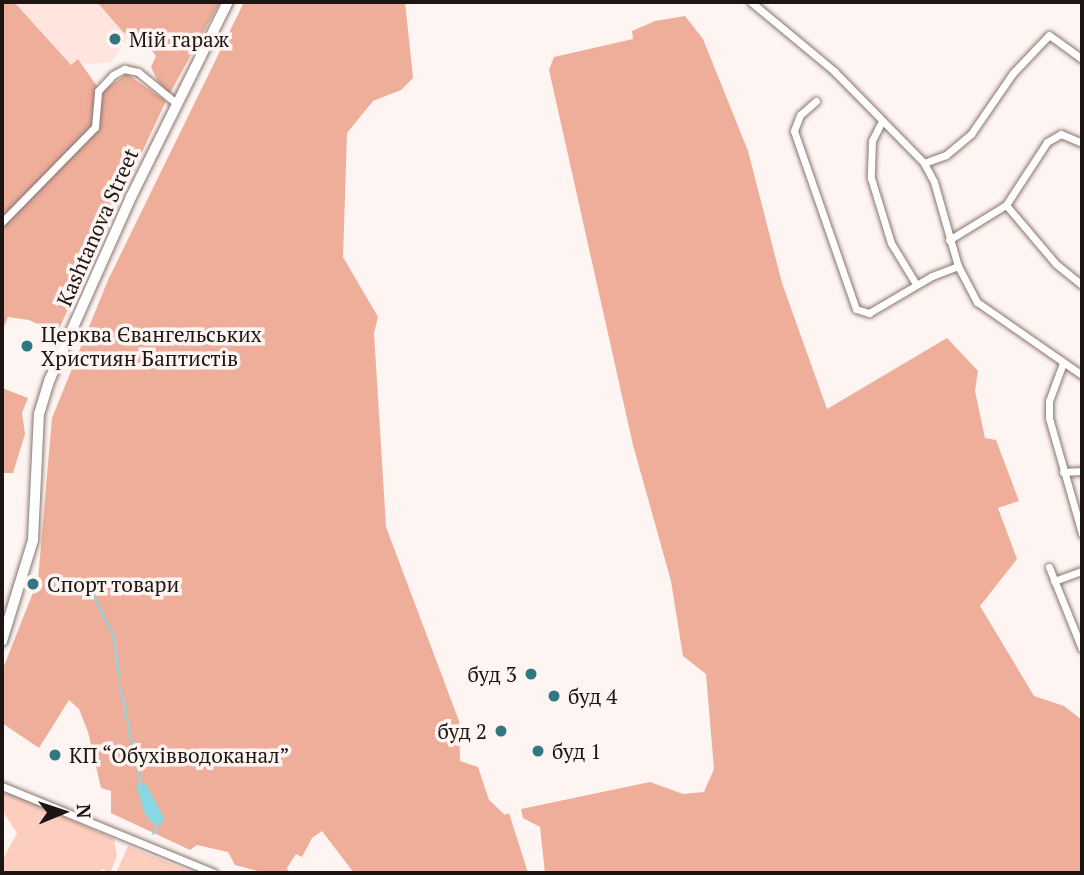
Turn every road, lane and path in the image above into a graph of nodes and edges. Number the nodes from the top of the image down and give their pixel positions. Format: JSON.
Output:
{"nodes":[{"id":1,"x":228,"y":2,"type":"edge"},
{"id":2,"x":751,"y":2,"type":"edge"},
{"id":3,"x":1082,"y":59,"type":"edge"},
{"id":4,"x":816,"y":101,"type":"dead end"},
{"id":5,"x":176,"y":103,"type":"junction"},
{"id":6,"x":882,"y":121,"type":"junction"},
{"id":7,"x":1082,"y":143,"type":"edge"},
{"id":8,"x":925,"y":163,"type":"junction"},
{"id":9,"x":1006,"y":205,"type":"junction"},
{"id":10,"x":2,"y":222,"type":"edge"},
{"id":11,"x":949,"y":240,"type":"junction"},
{"id":12,"x":958,"y":266,"type":"junction"},
{"id":13,"x":916,"y":285,"type":"junction"},
{"id":14,"x":1082,"y":285,"type":"edge"},
{"id":15,"x":1063,"y":363,"type":"junction"},
{"id":16,"x":1082,"y":375,"type":"edge"},
{"id":17,"x":1082,"y":471,"type":"edge"},
{"id":18,"x":1063,"y":472,"type":"junction"},
{"id":19,"x":1082,"y":534,"type":"edge"},
{"id":20,"x":1049,"y":567,"type":"dead end"},
{"id":21,"x":1082,"y":571,"type":"edge"},
{"id":22,"x":1054,"y":581,"type":"junction"},
{"id":23,"x":2,"y":641,"type":"edge"},
{"id":24,"x":1082,"y":649,"type":"edge"},
{"id":25,"x":2,"y":786,"type":"edge"},
{"id":26,"x":214,"y":873,"type":"edge"}],
"edges":[{"from":1,"to":5,"type":"main road","name":"Kashtanova Street"},
{"from":2,"to":6,"type":"street"},
{"from":3,"to":8,"type":"street"},
{"from":4,"to":13,"type":"street"},
{"from":5,"to":10,"type":"street"},
{"from":5,"to":23,"type":"main road","name":"Kashtanova Street"},
{"from":6,"to":8,"type":"street"},
{"from":6,"to":13,"type":"street"},
{"from":7,"to":9,"type":"street"},
{"from":8,"to":11,"type":"street"},
{"from":9,"to":11,"type":"street"},
{"from":9,"to":14,"type":"street"},
{"from":11,"to":12,"type":"street"},
{"from":12,"to":13,"type":"street"},
{"from":12,"to":15,"type":"street"},
{"from":15,"to":16,"type":"street"},
{"from":15,"to":18,"type":"street"},
{"from":17,"to":18,"type":"street"},
{"from":18,"to":19,"type":"street"},
{"from":20,"to":22,"type":"street"},
{"from":21,"to":22,"type":"street"},
{"from":22,"to":24,"type":"street"},
{"from":25,"to":26,"type":"street"}]}
